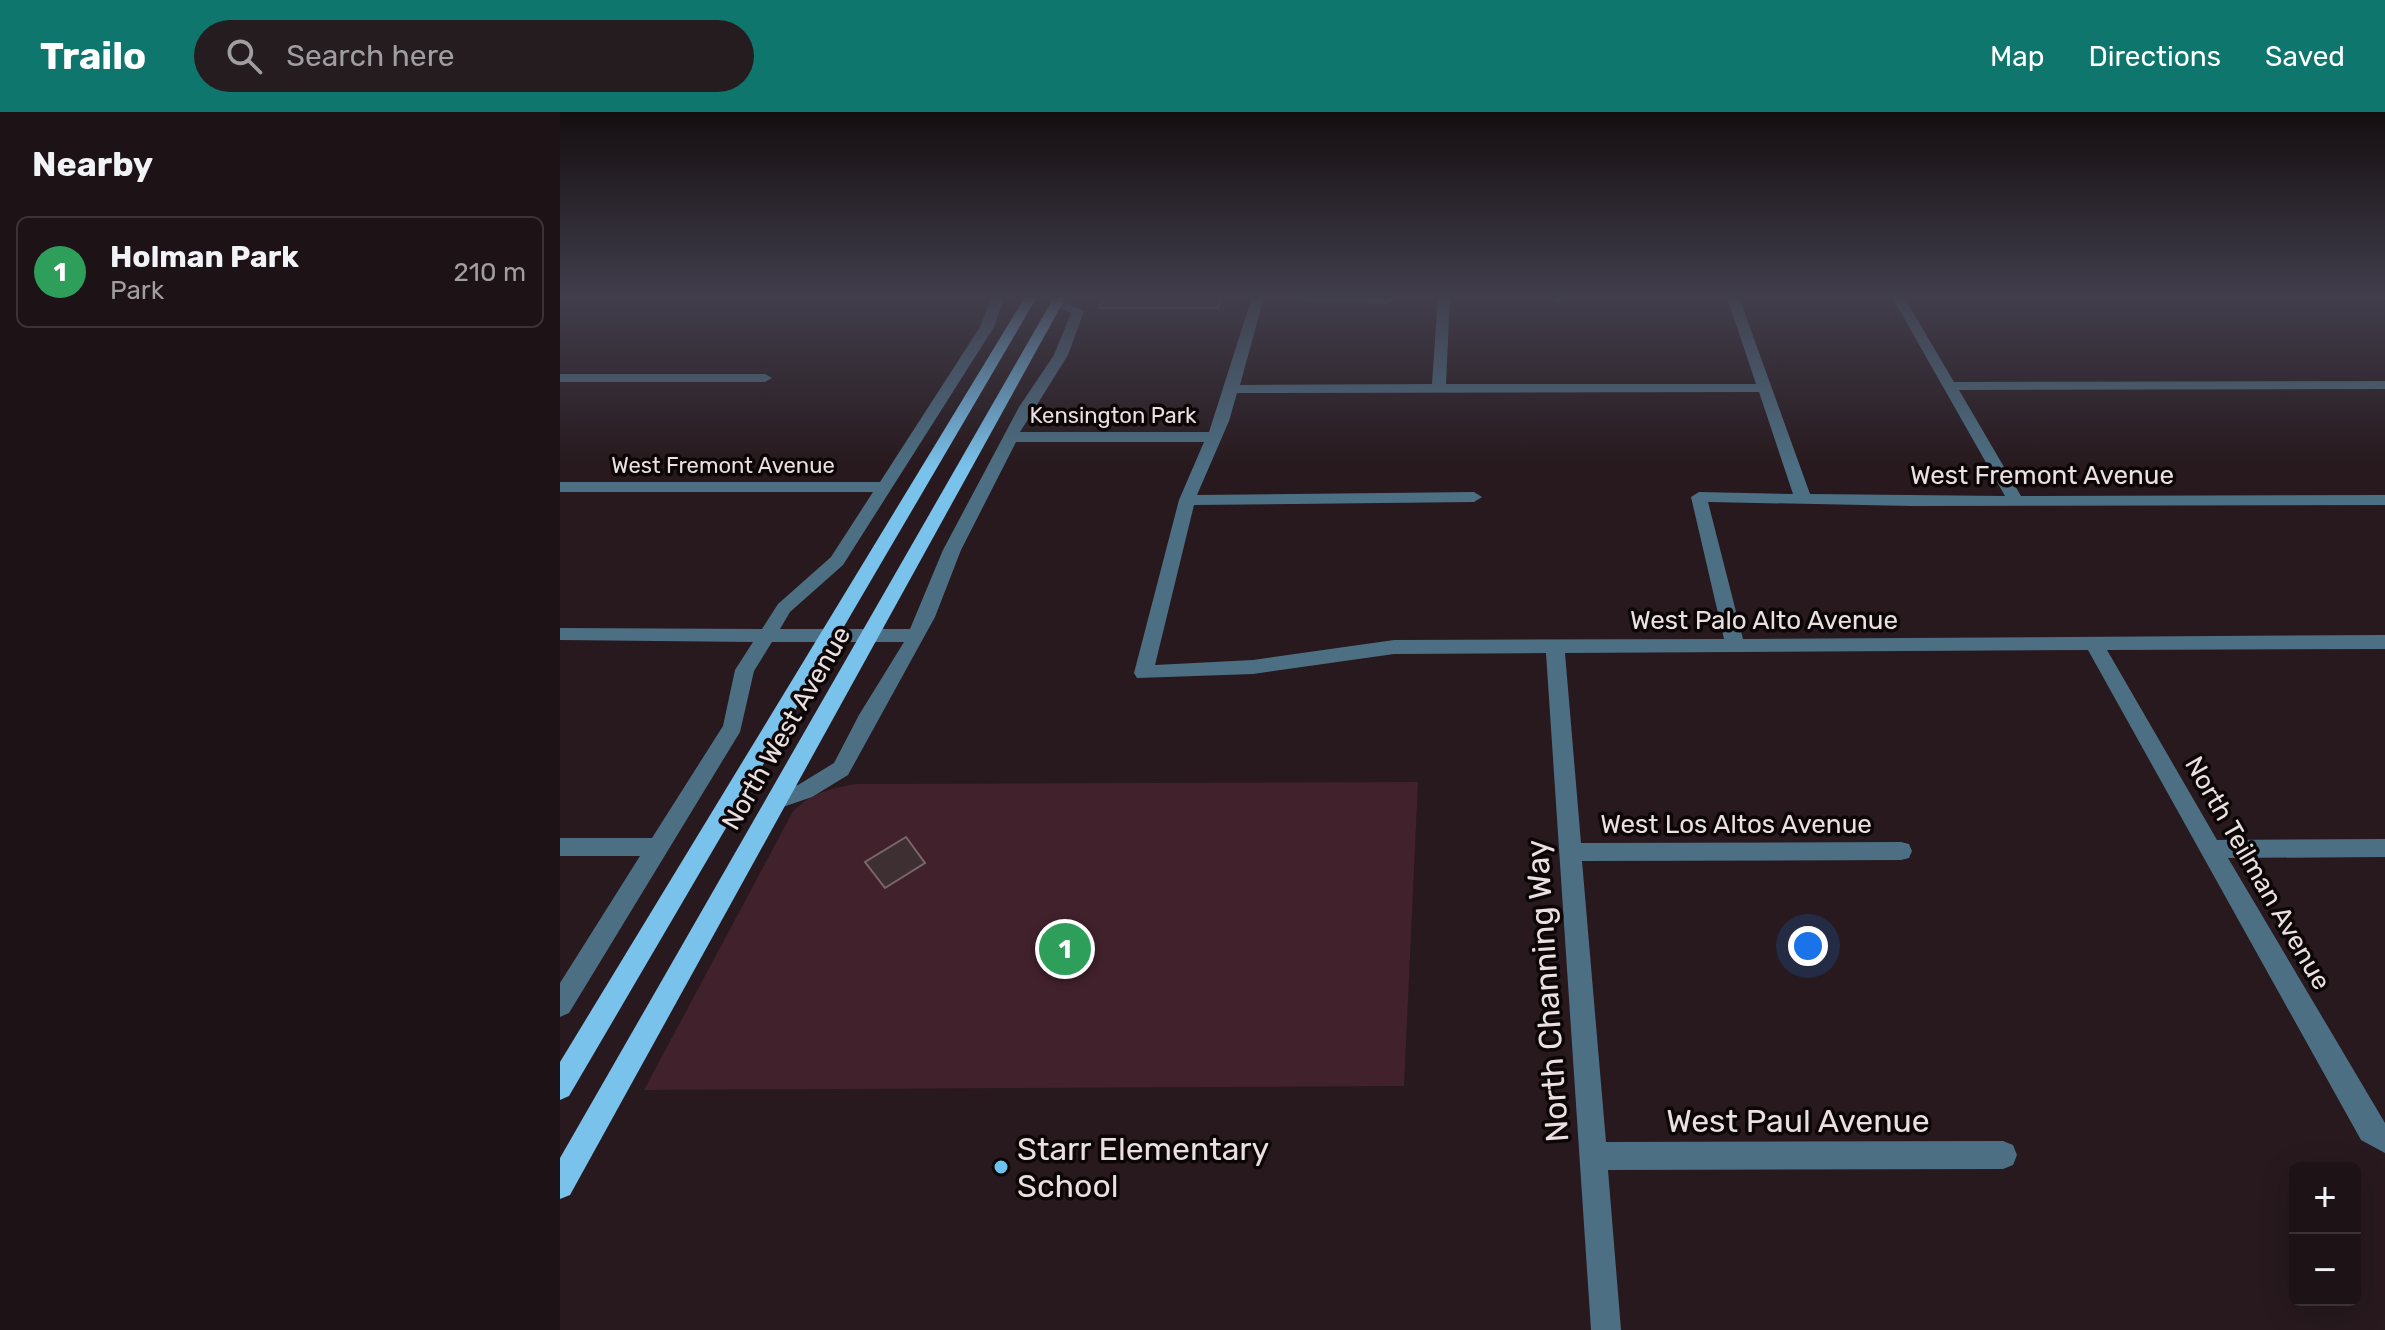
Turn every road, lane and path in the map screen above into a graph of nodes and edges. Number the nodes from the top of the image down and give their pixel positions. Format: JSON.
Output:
{"nodes":[{"id":1,"x":970,"y":354,"type":"edge"},
{"id":2,"x":997,"y":354,"type":"edge"},
{"id":3,"x":1242,"y":354,"type":"edge"},
{"id":4,"x":1441,"y":354,"type":"edge"},
{"id":5,"x":1752,"y":354,"type":"edge"},
{"id":6,"x":1931,"y":354,"type":"edge"},
{"id":7,"x":1026,"y":355,"type":"joint"},
{"id":8,"x":1061,"y":355,"type":"joint"},
{"id":9,"x":560,"y":378,"type":"edge"},
{"id":10,"x":765,"y":378,"type":"dead end"},
{"id":11,"x":2385,"y":385,"type":"edge"},
{"id":12,"x":1949,"y":386,"type":"junction"},
{"id":13,"x":1439,"y":388,"type":"junction"},
{"id":14,"x":1764,"y":388,"type":"junction"},
{"id":15,"x":1232,"y":389,"type":"junction"},
{"id":16,"x":1011,"y":437,"type":"junction"},
{"id":17,"x":1214,"y":437,"type":"junction"},
{"id":18,"x":560,"y":487,"type":"edge"},
{"id":19,"x":887,"y":487,"type":"junction"},
{"id":20,"x":1474,"y":497,"type":"dead end"},
{"id":21,"x":1803,"y":498,"type":"junction"},
{"id":22,"x":1187,"y":500,"type":"junction"},
{"id":23,"x":2385,"y":500,"type":"edge"},
{"id":24,"x":2016,"y":501,"type":"junction"},
{"id":25,"x":560,"y":634,"type":"edge"},
{"id":26,"x":766,"y":636,"type":"junction"},
{"id":27,"x":829,"y":636,"type":"junction"},
{"id":28,"x":870,"y":636,"type":"junction"},
{"id":29,"x":916,"y":636,"type":"junction"},
{"id":30,"x":2385,"y":642,"type":"edge"},
{"id":31,"x":2095,"y":645,"type":"junction"},
{"id":32,"x":1735,"y":646,"type":"junction"},
{"id":33,"x":1555,"y":647,"type":"junction"},
{"id":34,"x":777,"y":800,"type":"junction"},
{"id":35,"x":560,"y":847,"type":"edge"},
{"id":36,"x":659,"y":847,"type":"junction"},
{"id":37,"x":2385,"y":848,"type":"edge"},
{"id":38,"x":2212,"y":849,"type":"junction"},
{"id":39,"x":1901,"y":851,"type":"dead end"},
{"id":40,"x":1571,"y":852,"type":"junction"},
{"id":41,"x":560,"y":1005,"type":"edge"},
{"id":42,"x":560,"y":1087,"type":"edge"},
{"id":43,"x":2378,"y":1134,"type":"edge"},
{"id":44,"x":2003,"y":1155,"type":"dead end"},
{"id":45,"x":1594,"y":1156,"type":"junction"},
{"id":46,"x":560,"y":1185,"type":"edge"},
{"id":47,"x":1606,"y":1330,"type":"edge"}],
"edges":[{"from":1,"to":19,"type":"street"},
{"from":2,"to":27,"type":"main road","name":"North West Avenue"},
{"from":3,"to":15,"type":"street"},
{"from":4,"to":13,"type":"street"},
{"from":5,"to":14,"type":"street"},
{"from":6,"to":12,"type":"street"},
{"from":7,"to":8,"type":"street"},
{"from":7,"to":28,"type":"main road","name":"North West Avenue"},
{"from":8,"to":16,"type":"street"},
{"from":9,"to":10,"type":"street"},
{"from":11,"to":12,"type":"street"},
{"from":12,"to":24,"type":"street"},
{"from":13,"to":14,"type":"street"},
{"from":13,"to":15,"type":"street"},
{"from":14,"to":21,"type":"street"},
{"from":15,"to":17,"type":"street"},
{"from":16,"to":17,"type":"street","name":"Kensington Park"},
{"from":16,"to":29,"type":"street"},
{"from":17,"to":22,"type":"street"},
{"from":18,"to":19,"type":"street","name":"West Fremont Avenue"},
{"from":19,"to":26,"type":"street"},
{"from":20,"to":22,"type":"street"},
{"from":21,"to":24,"type":"street","name":"West Fremont Avenue"},
{"from":21,"to":32,"type":"street","name":"West Fremont Avenue"},
{"from":22,"to":33,"type":"street","name":"West Palo Alto Avenue"},
{"from":23,"to":24,"type":"street","name":"West Fremont Avenue"},
{"from":25,"to":26,"type":"street"},
{"from":26,"to":27,"type":"street"},
{"from":26,"to":36,"type":"street"},
{"from":27,"to":28,"type":"street"},
{"from":27,"to":42,"type":"main road","name":"North West Avenue"},
{"from":28,"to":29,"type":"street"},
{"from":28,"to":34,"type":"main road","name":"North West Avenue"},
{"from":29,"to":34,"type":"street"},
{"from":30,"to":31,"type":"street","name":"West Palo Alto Avenue"},
{"from":31,"to":32,"type":"street","name":"West Palo Alto Avenue"},
{"from":31,"to":38,"type":"street","name":"North Teilman Avenue"},
{"from":32,"to":33,"type":"street","name":"West Palo Alto Avenue"},
{"from":33,"to":40,"type":"street","name":"North Channing Way"},
{"from":34,"to":46,"type":"main road","name":"North West Avenue"},
{"from":35,"to":36,"type":"street"},
{"from":36,"to":41,"type":"street"},
{"from":37,"to":38,"type":"street"},
{"from":38,"to":43,"type":"street","name":"North Teilman Avenue"},
{"from":39,"to":40,"type":"street","name":"West Los Altos Avenue"},
{"from":40,"to":45,"type":"street","name":"North Channing Way"},
{"from":44,"to":45,"type":"street","name":"West Paul Avenue"},
{"from":45,"to":47,"type":"street","name":"North Channing Way"}]}
